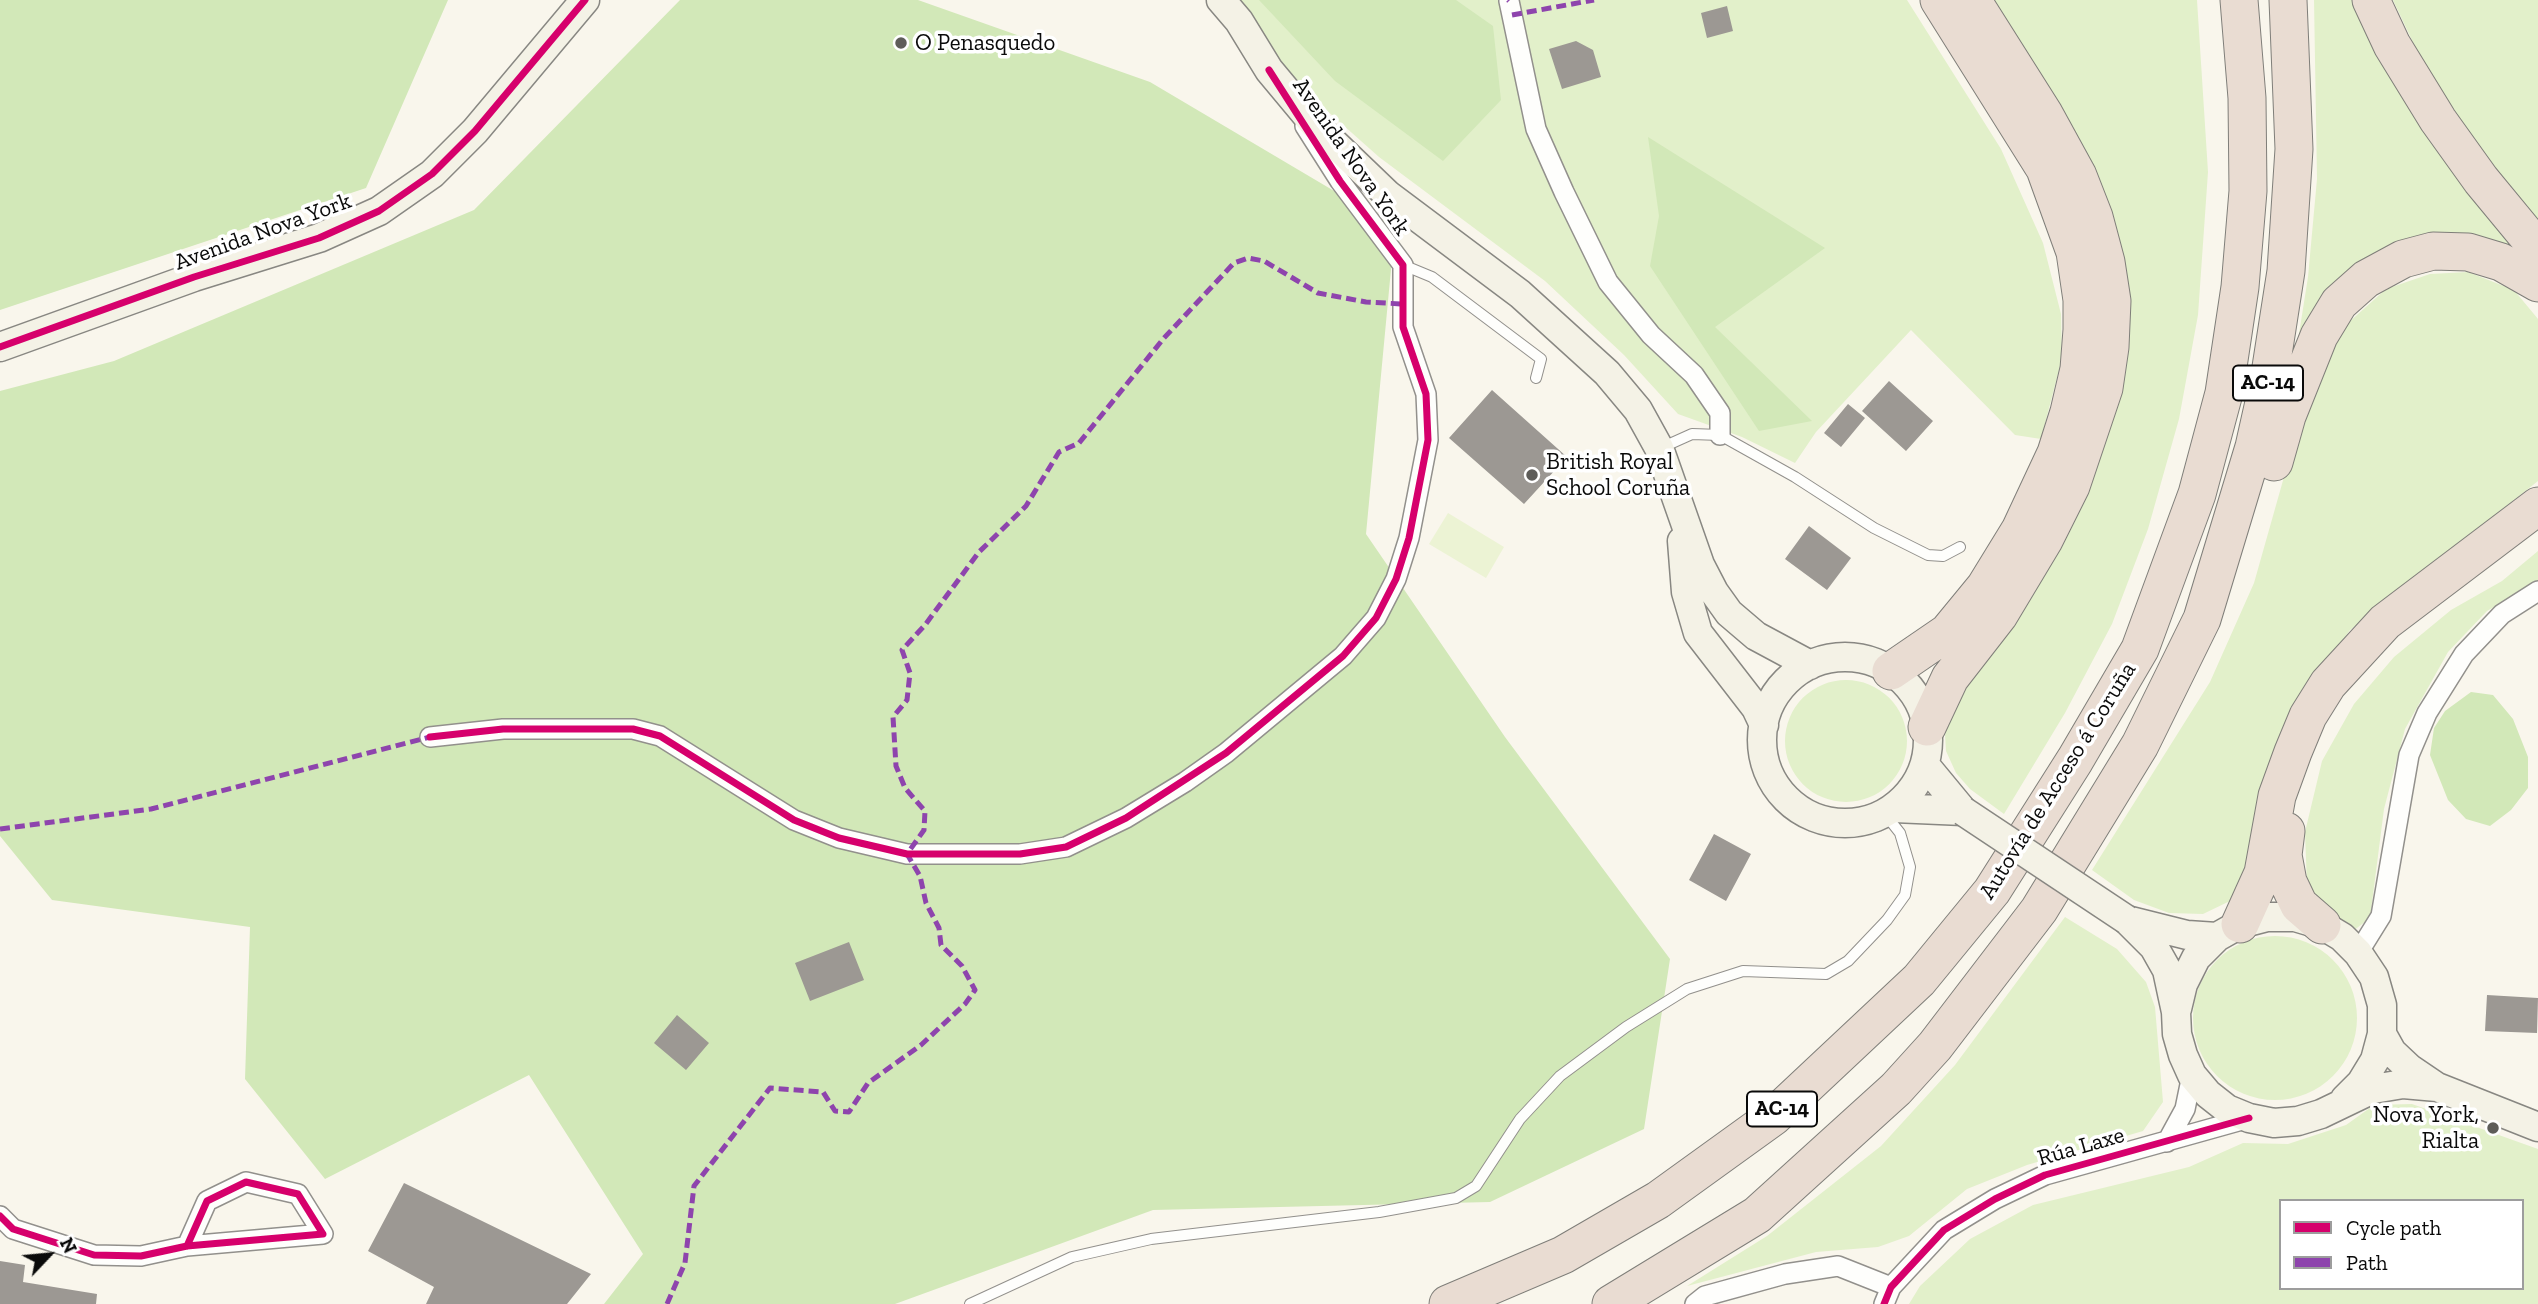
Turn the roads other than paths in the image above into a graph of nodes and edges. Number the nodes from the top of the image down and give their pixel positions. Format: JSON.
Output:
{"nodes":[{"id":1,"x":585,"y":0,"type":"edge"},
{"id":2,"x":1221,"y":0,"type":"edge"},
{"id":3,"x":1939,"y":0,"type":"edge"},
{"id":4,"x":1972,"y":0,"type":"edge"},
{"id":5,"x":2239,"y":0,"type":"edge"},
{"id":6,"x":2288,"y":0,"type":"edge"},
{"id":7,"x":2371,"y":0,"type":"edge"},
{"id":8,"x":1509,"y":1,"type":"edge"},
{"id":9,"x":1269,"y":70,"type":"junction"},
{"id":10,"x":2538,"y":249,"type":"edge"},
{"id":11,"x":1403,"y":265,"type":"junction"},
{"id":12,"x":2538,"y":284,"type":"edge"},
{"id":13,"x":0,"y":347,"type":"edge"},
{"id":14,"x":1536,"y":378,"type":"dead end"},
{"id":15,"x":1720,"y":435,"type":"junction"},
{"id":16,"x":1659,"y":448,"type":"junction"},
{"id":17,"x":2538,"y":506,"type":"edge"},
{"id":18,"x":1682,"y":514,"type":"junction"},
{"id":19,"x":2538,"y":528,"type":"edge"},
{"id":20,"x":1961,"y":547,"type":"dead end"},
{"id":21,"x":2538,"y":591,"type":"edge"},
{"id":22,"x":1810,"y":665,"type":"junction"},
{"id":23,"x":1891,"y":671,"type":"junction"},
{"id":24,"x":1764,"y":725,"type":"junction"},
{"id":25,"x":1927,"y":727,"type":"junction"},
{"id":26,"x":430,"y":737,"type":"dead end"},
{"id":27,"x":2140,"y":745,"type":"junction"},
{"id":28,"x":1925,"y":765,"type":"junction"},
{"id":29,"x":1890,"y":811,"type":"junction"},
{"id":30,"x":1962,"y":811,"type":"junction"},
{"id":31,"x":2127,"y":920,"type":"junction"},
{"id":32,"x":2322,"y":925,"type":"junction"},
{"id":33,"x":2228,"y":931,"type":"junction"},
{"id":34,"x":2358,"y":953,"type":"junction"},
{"id":35,"x":2176,"y":1012,"type":"junction"},
{"id":36,"x":2382,"y":1034,"type":"junction"},
{"id":37,"x":2192,"y":1075,"type":"junction"},
{"id":38,"x":2437,"y":1087,"type":"junction"},
{"id":39,"x":2342,"y":1102,"type":"junction"},
{"id":40,"x":2249,"y":1118,"type":"junction"},
{"id":41,"x":2538,"y":1127,"type":"edge"},
{"id":42,"x":2166,"y":1142,"type":"junction"},
{"id":43,"x":0,"y":1216,"type":"edge"},
{"id":44,"x":187,"y":1246,"type":"junction"},
{"id":45,"x":1888,"y":1295,"type":"edge"},
{"id":46,"x":970,"y":1304,"type":"edge"},
{"id":47,"x":1448,"y":1304,"type":"edge"},
{"id":48,"x":1611,"y":1304,"type":"edge"},
{"id":49,"x":1695,"y":1304,"type":"edge"}],
"edges":[{"from":1,"to":13,"type":"main road","name":"Avenida Nova York"},
{"from":2,"to":9,"type":"main road","name":"Avenida Nova York"},
{"from":3,"to":23,"type":"highway"},
{"from":4,"to":25,"type":"highway"},
{"from":5,"to":47,"type":"highway","name":"Autovía de Acceso á Coruña","number":"AC-14"},
{"from":6,"to":27,"type":"highway","name":"Autovía de Acceso á Coruña","number":"AC-14"},
{"from":7,"to":10,"type":"highway"},
{"from":8,"to":15,"type":"street"},
{"from":9,"to":11,"type":"street","name":"Avenida Nova York"},
{"from":9,"to":16,"type":"main road","name":"Avenida Nova York"},
{"from":11,"to":14,"type":"lane"},
{"from":11,"to":26,"type":"street"},
{"from":12,"to":27,"type":"highway"},
{"from":15,"to":16,"type":"lane"},
{"from":15,"to":20,"type":"lane"},
{"from":16,"to":18,"type":"main road","name":"Avenida Nova York"},
{"from":17,"to":33,"type":"highway"},
{"from":18,"to":22,"type":"main road","name":"Avenida Nova York"},
{"from":18,"to":24,"type":"main road","name":"Avenida Nova York"},
{"from":19,"to":32,"type":"highway"},
{"from":21,"to":34,"type":"street"},
{"from":22,"to":23,"type":"main road"},
{"from":22,"to":24,"type":"main road"},
{"from":23,"to":25,"type":"main road"},
{"from":24,"to":29,"type":"main road"},
{"from":25,"to":28,"type":"main road"},
{"from":27,"to":48,"type":"highway","name":"Autovía de Acceso á Coruña","number":"AC-14"},
{"from":28,"to":29,"type":"main road"},
{"from":28,"to":30,"type":"main road"},
{"from":29,"to":30,"type":"main road"},
{"from":29,"to":46,"type":"lane"},
{"from":30,"to":31,"type":"main road","bridge":true},
{"from":31,"to":33,"type":"main road"},
{"from":31,"to":35,"type":"main road"},
{"from":32,"to":33,"type":"main road"},
{"from":32,"to":34,"type":"main road"},
{"from":33,"to":35,"type":"main road"},
{"from":34,"to":36,"type":"main road"},
{"from":35,"to":37,"type":"main road"},
{"from":36,"to":38,"type":"main road"},
{"from":36,"to":39,"type":"main road"},
{"from":37,"to":40,"type":"main road"},
{"from":37,"to":42,"type":"street"},
{"from":38,"to":39,"type":"main road"},
{"from":38,"to":41,"type":"main road"},
{"from":39,"to":40,"type":"main road"},
{"from":40,"to":42,"type":"street","name":"Rúa Laxe"},
{"from":42,"to":45,"type":"street","name":"Rúa Laxe"},
{"from":43,"to":44,"type":"street"},
{"from":44,"to":44,"type":"street"},
{"from":45,"to":49,"type":"street"}]}
